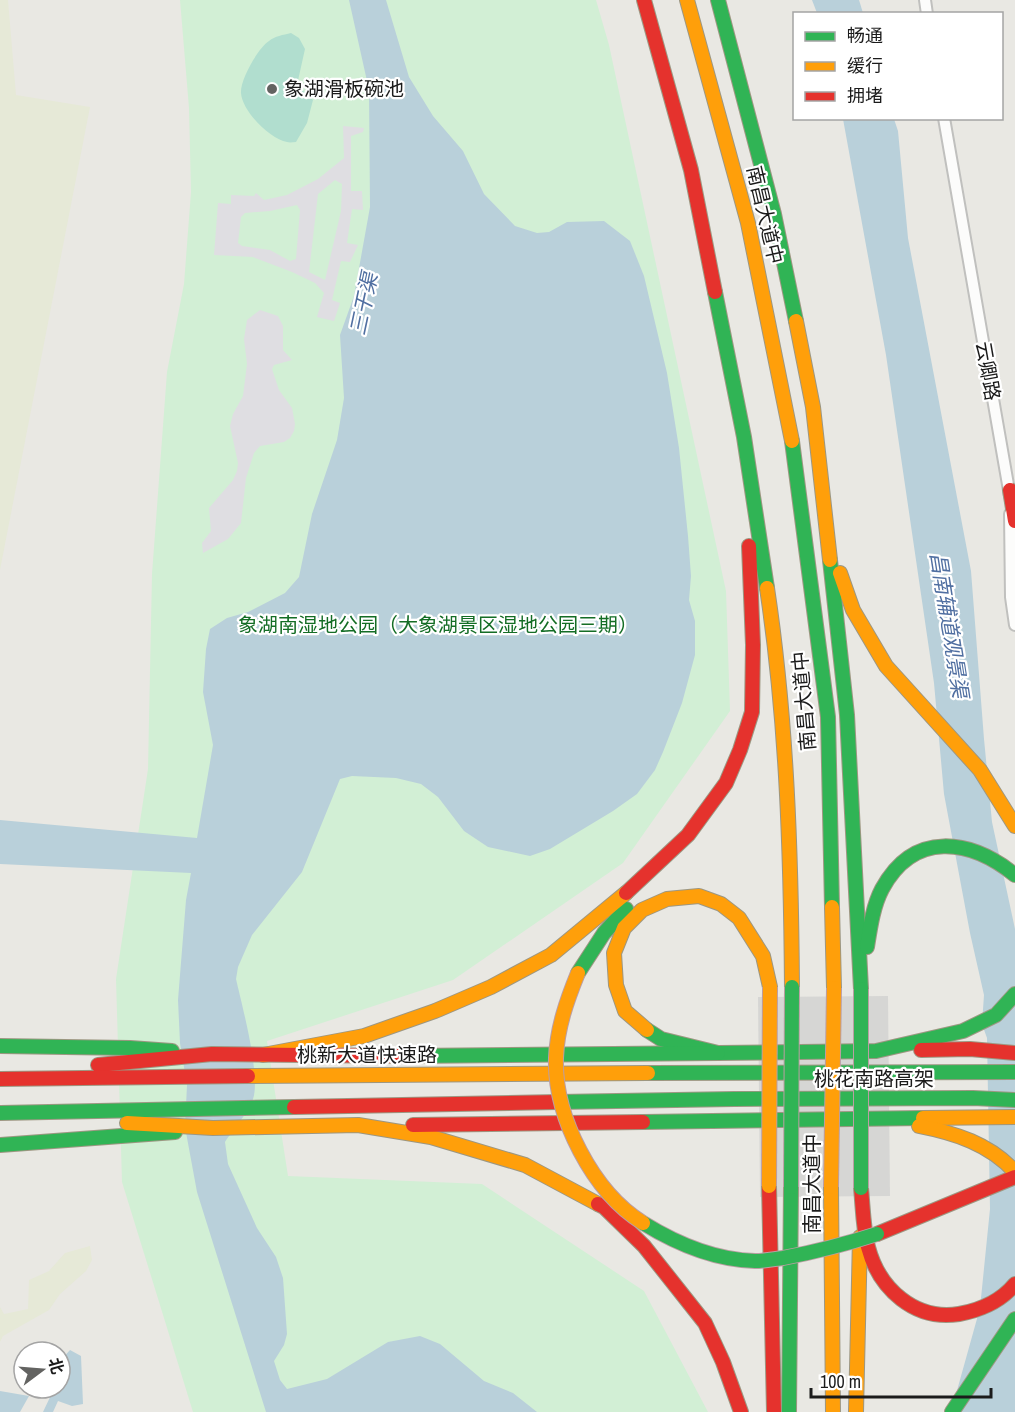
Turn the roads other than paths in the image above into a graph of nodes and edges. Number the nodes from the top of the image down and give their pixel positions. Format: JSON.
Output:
{"nodes":[{"id":1,"x":644,"y":0,"type":"edge"},
{"id":2,"x":687,"y":0,"type":"edge"},
{"id":3,"x":718,"y":0,"type":"edge"},
{"id":4,"x":944,"y":120,"type":"edge"},
{"id":5,"x":813,"y":407,"type":"junction"},
{"id":6,"x":744,"y":437,"type":"junction"},
{"id":7,"x":1012,"y":491,"type":"edge"},
{"id":8,"x":1015,"y":521,"type":"edge"},
{"id":9,"x":1015,"y":625,"type":"edge"},
{"id":10,"x":1015,"y":826,"type":"edge"},
{"id":11,"x":688,"y":835,"type":"junction"},
{"id":12,"x":1015,"y":875,"type":"edge"},
{"id":13,"x":861,"y":989,"type":"junction"},
{"id":14,"x":1015,"y":994,"type":"edge"},
{"id":15,"x":0,"y":1046,"type":"edge"},
{"id":16,"x":876,"y":1051,"type":"junction"},
{"id":17,"x":718,"y":1053,"type":"junction"},
{"id":18,"x":1015,"y":1053,"type":"edge"},
{"id":19,"x":212,"y":1054,"type":"junction"},
{"id":20,"x":263,"y":1055,"type":"junction"},
{"id":21,"x":1015,"y":1072,"type":"edge"},
{"id":22,"x":735,"y":1073,"type":"joint"},
{"id":23,"x":0,"y":1074,"type":"edge"},
{"id":24,"x":0,"y":1078,"type":"edge"},
{"id":25,"x":1015,"y":1100,"type":"edge"},
{"id":26,"x":0,"y":1115,"type":"edge"},
{"id":27,"x":1015,"y":1117,"type":"edge"},
{"id":28,"x":841,"y":1118,"type":"junction"},
{"id":29,"x":358,"y":1125,"type":"junction"},
{"id":30,"x":213,"y":1128,"type":"junction"},
{"id":31,"x":0,"y":1145,"type":"edge"},
{"id":32,"x":1015,"y":1172,"type":"edge"},
{"id":33,"x":1015,"y":1177,"type":"edge"},
{"id":34,"x":861,"y":1188,"type":"junction"},
{"id":35,"x":1015,"y":1284,"type":"edge"},
{"id":36,"x":1015,"y":1319,"type":"edge"},
{"id":37,"x":741,"y":1412,"type":"edge"},
{"id":38,"x":774,"y":1412,"type":"edge"},
{"id":39,"x":789,"y":1412,"type":"edge"},
{"id":40,"x":833,"y":1412,"type":"edge"},
{"id":41,"x":856,"y":1412,"type":"edge"},
{"id":42,"x":952,"y":1412,"type":"edge"}],
"edges":[{"from":1,"to":6,"type":"main road","name":"南昌大道中"},
{"from":2,"to":40,"type":"main road","name":"南昌大道中","bridge":true},
{"from":3,"to":5,"type":"main road"},
{"from":4,"to":7,"type":"street","name":"云卿路"},
{"from":5,"to":10,"type":"main road"},
{"from":5,"to":13,"type":"main road"},
{"from":6,"to":11,"type":"main road"},
{"from":6,"to":39,"type":"main road","name":"南昌大道中","bridge":true},
{"from":7,"to":8,"type":"main road"},
{"from":7,"to":9,"type":"street","name":"云卿路"},
{"from":11,"to":20,"type":"main road"},
{"from":11,"to":33,"type":"main road","bridge":true},
{"from":12,"to":13,"type":"main road"},
{"from":13,"to":34,"type":"main road","bridge":true},
{"from":14,"to":16,"type":"main road"},
{"from":15,"to":19,"type":"main road"},
{"from":16,"to":17,"type":"main road"},
{"from":16,"to":18,"type":"main road"},
{"from":17,"to":20,"type":"main road"},
{"from":17,"to":38,"type":"main road","bridge":true},
{"from":19,"to":20,"type":"main road"},
{"from":19,"to":23,"type":"main road"},
{"from":21,"to":22,"type":"main road","name":"桃花南路高架"},
{"from":22,"to":24,"type":"main road","name":"桃新大道快速路"},
{"from":25,"to":26,"type":"main road","name":"桃花南路高架"},
{"from":26,"to":30,"type":"main road"},
{"from":27,"to":28,"type":"main road"},
{"from":28,"to":29,"type":"main road"},
{"from":28,"to":32,"type":"main road"},
{"from":29,"to":30,"type":"main road"},
{"from":29,"to":37,"type":"main road"},
{"from":30,"to":31,"type":"main road"},
{"from":34,"to":35,"type":"main road"},
{"from":34,"to":41,"type":"main road"},
{"from":36,"to":42,"type":"main road"}]}
